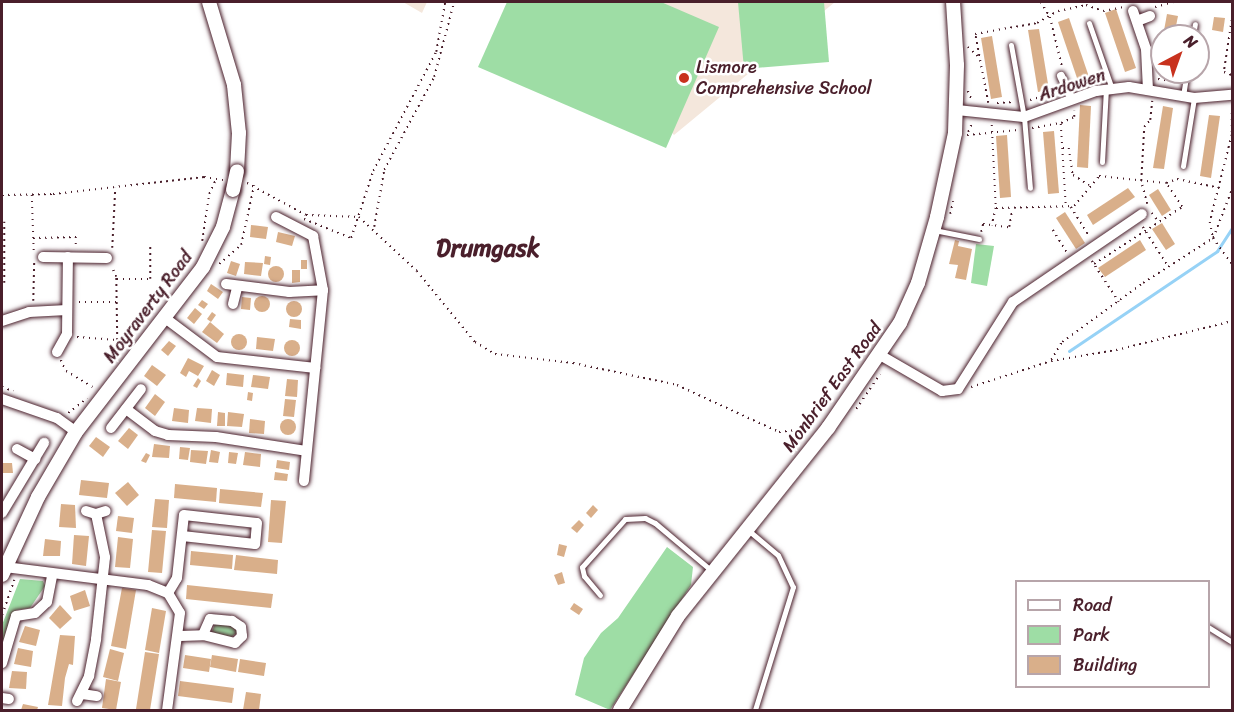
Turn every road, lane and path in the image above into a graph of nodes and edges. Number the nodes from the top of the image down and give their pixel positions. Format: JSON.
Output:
{"nodes":[{"id":1,"x":209,"y":2,"type":"edge"},
{"id":2,"x":446,"y":2,"type":"edge"},
{"id":3,"x":454,"y":2,"type":"edge"},
{"id":4,"x":953,"y":2,"type":"edge"},
{"id":5,"x":1041,"y":2,"type":"edge"},
{"id":6,"x":1210,"y":2,"type":"edge"},
{"id":7,"x":1230,"y":2,"type":"edge"},
{"id":8,"x":1103,"y":11,"type":"dead end"},
{"id":9,"x":1050,"y":16,"type":"junction"},
{"id":10,"x":1150,"y":16,"type":"dead end"},
{"id":11,"x":1233,"y":20,"type":"edge"},
{"id":12,"x":1089,"y":23,"type":"dead end"},
{"id":13,"x":1011,"y":45,"type":"dead end"},
{"id":14,"x":967,"y":47,"type":"dead end"},
{"id":15,"x":980,"y":58,"type":"junction"},
{"id":16,"x":1061,"y":75,"type":"joint"},
{"id":17,"x":1233,"y":75,"type":"edge"},
{"id":18,"x":1188,"y":84,"type":"edge"},
{"id":19,"x":1066,"y":87,"type":"junction"},
{"id":20,"x":1109,"y":89,"type":"junction"},
{"id":21,"x":1151,"y":90,"type":"junction"},
{"id":22,"x":1233,"y":95,"type":"edge"},
{"id":23,"x":1189,"y":97,"type":"junction"},
{"id":24,"x":1072,"y":100,"type":"junction"},
{"id":25,"x":973,"y":101,"type":"dead end"},
{"id":26,"x":1022,"y":102,"type":"junction"},
{"id":27,"x":990,"y":109,"type":"junction"},
{"id":28,"x":957,"y":110,"type":"junction"},
{"id":29,"x":1233,"y":113,"type":"edge"},
{"id":30,"x":1024,"y":117,"type":"junction"},
{"id":31,"x":1061,"y":123,"type":"dead end"},
{"id":32,"x":1062,"y":148,"type":"junction"},
{"id":33,"x":1102,"y":162,"type":"dead end"},
{"id":34,"x":1183,"y":166,"type":"dead end"},
{"id":35,"x":217,"y":178,"type":"junction"},
{"id":36,"x":235,"y":181,"type":"junction"},
{"id":37,"x":1141,"y":181,"type":"junction"},
{"id":38,"x":1166,"y":183,"type":"junction"},
{"id":39,"x":254,"y":185,"type":"junction"},
{"id":40,"x":1091,"y":186,"type":"junction"},
{"id":41,"x":115,"y":187,"type":"junction"},
{"id":42,"x":1030,"y":188,"type":"dead end"},
{"id":43,"x":1220,"y":188,"type":"junction"},
{"id":44,"x":1233,"y":189,"type":"edge"},
{"id":45,"x":33,"y":194,"type":"junction"},
{"id":46,"x":2,"y":195,"type":"edge"},
{"id":47,"x":1071,"y":206,"type":"junction"},
{"id":48,"x":287,"y":207,"type":"junction"},
{"id":49,"x":1066,"y":207,"type":"junction"},
{"id":50,"x":996,"y":208,"type":"junction"},
{"id":51,"x":1012,"y":209,"type":"junction"},
{"id":52,"x":1140,"y":216,"type":"joint"},
{"id":53,"x":276,"y":217,"type":"dead end"},
{"id":54,"x":359,"y":217,"type":"junction"},
{"id":55,"x":4,"y":222,"type":"dead end"},
{"id":56,"x":1159,"y":222,"type":"junction"},
{"id":57,"x":992,"y":226,"type":"junction"},
{"id":58,"x":373,"y":228,"type":"junction"},
{"id":59,"x":3,"y":229,"type":"edge"},
{"id":60,"x":934,"y":230,"type":"junction"},
{"id":61,"x":1053,"y":230,"type":"dead end"},
{"id":62,"x":1146,"y":231,"type":"junction"},
{"id":63,"x":32,"y":238,"type":"junction"},
{"id":64,"x":1213,"y":238,"type":"junction"},
{"id":65,"x":979,"y":239,"type":"joint"},
{"id":66,"x":150,"y":246,"type":"dead end"},
{"id":67,"x":1096,"y":246,"type":"junction"},
{"id":68,"x":201,"y":249,"type":"dead end"},
{"id":69,"x":1086,"y":252,"type":"junction"},
{"id":70,"x":43,"y":257,"type":"dead end"},
{"id":71,"x":72,"y":257,"type":"junction"},
{"id":72,"x":107,"y":258,"type":"junction"},
{"id":73,"x":1073,"y":261,"type":"junction"},
{"id":74,"x":1094,"y":264,"type":"junction"},
{"id":75,"x":1233,"y":264,"type":"edge"},
{"id":76,"x":1168,"y":267,"type":"junction"},
{"id":77,"x":213,"y":268,"type":"dead end"},
{"id":78,"x":116,"y":279,"type":"junction"},
{"id":79,"x":4,"y":283,"type":"dead end"},
{"id":80,"x":323,"y":290,"type":"junction"},
{"id":81,"x":117,"y":302,"type":"junction"},
{"id":82,"x":1119,"y":302,"type":"junction"},
{"id":83,"x":233,"y":304,"type":"dead end"},
{"id":84,"x":67,"y":306,"type":"junction"},
{"id":85,"x":33,"y":312,"type":"junction"},
{"id":86,"x":165,"y":318,"type":"junction"},
{"id":87,"x":2,"y":321,"type":"edge"},
{"id":88,"x":1233,"y":321,"type":"edge"},
{"id":89,"x":67,"y":334,"type":"junction"},
{"id":90,"x":57,"y":351,"type":"joint"},
{"id":91,"x":880,"y":355,"type":"junction"},
{"id":92,"x":1051,"y":361,"type":"junction"},
{"id":93,"x":315,"y":368,"type":"junction"},
{"id":94,"x":2,"y":387,"type":"edge"},
{"id":95,"x":141,"y":389,"type":"dead end"},
{"id":96,"x":958,"y":389,"type":"junction"},
{"id":97,"x":21,"y":395,"type":"dead end"},
{"id":98,"x":2,"y":399,"type":"edge"},
{"id":99,"x":126,"y":409,"type":"junction"},
{"id":100,"x":61,"y":412,"type":"dead end"},
{"id":101,"x":111,"y":428,"type":"dead end"},
{"id":102,"x":828,"y":428,"type":"junction"},
{"id":103,"x":76,"y":432,"type":"junction"},
{"id":104,"x":44,"y":443,"type":"dead end"},
{"id":105,"x":16,"y":449,"type":"dead end"},
{"id":106,"x":306,"y":451,"type":"junction"},
{"id":107,"x":35,"y":459,"type":"junction"},
{"id":108,"x":304,"y":481,"type":"dead end"},
{"id":109,"x":96,"y":512,"type":"dead end"},
{"id":110,"x":2,"y":513,"type":"edge"},
{"id":111,"x":747,"y":529,"type":"junction"},
{"id":112,"x":182,"y":536,"type":"junction"},
{"id":113,"x":8,"y":571,"type":"edge"},
{"id":114,"x":713,"y":572,"type":"junction"},
{"id":115,"x":52,"y":576,"type":"junction"},
{"id":116,"x":102,"y":581,"type":"junction"},
{"id":117,"x":168,"y":593,"type":"junction"},
{"id":118,"x":600,"y":596,"type":"dead end"},
{"id":119,"x":2,"y":615,"type":"edge"},
{"id":120,"x":1210,"y":628,"type":"edge"},
{"id":121,"x":203,"y":635,"type":"dead end"},
{"id":122,"x":180,"y":636,"type":"junction"},
{"id":123,"x":1233,"y":642,"type":"edge"},
{"id":124,"x":2,"y":663,"type":"edge"},
{"id":125,"x":97,"y":696,"type":"dead end"},
{"id":126,"x":167,"y":711,"type":"edge"},
{"id":127,"x":620,"y":711,"type":"edge"},
{"id":128,"x":755,"y":711,"type":"edge"}],
"edges":[{"from":1,"to":36,"type":"street","name":"Moyraverty Road"},
{"from":2,"to":54,"type":"path"},
{"from":3,"to":58,"type":"path"},
{"from":4,"to":28,"type":"street","name":"Monbrief East Road"},
{"from":5,"to":9,"type":"path"},
{"from":6,"to":7,"type":"path"},
{"from":8,"to":9,"type":"path"},
{"from":9,"to":15,"type":"path"},
{"from":9,"to":16,"type":"path"},
{"from":10,"to":21,"type":"street"},
{"from":11,"to":17,"type":"path"},
{"from":12,"to":20,"type":"lane"},
{"from":13,"to":26,"type":"lane"},
{"from":14,"to":15,"type":"path"},
{"from":15,"to":27,"type":"path"},
{"from":16,"to":19,"type":"street"},
{"from":18,"to":23,"type":"lane"},
{"from":19,"to":24,"type":"street"},
{"from":19,"to":26,"type":"path"},
{"from":20,"to":21,"type":"street","name":"Ardowen"},
{"from":20,"to":24,"type":"street","name":"Ardowen"},
{"from":20,"to":33,"type":"lane"},
{"from":21,"to":23,"type":"street","name":"Ardowen"},
{"from":21,"to":37,"type":"path"},
{"from":22,"to":23,"type":"street","name":"Ardowen"},
{"from":23,"to":34,"type":"lane"},
{"from":24,"to":30,"type":"street","name":"Ardowen"},
{"from":25,"to":27,"type":"path"},
{"from":26,"to":27,"type":"path"},
{"from":26,"to":30,"type":"lane"},
{"from":27,"to":28,"type":"street","name":"Ardowen"},
{"from":27,"to":30,"type":"street","name":"Ardowen"},
{"from":27,"to":50,"type":"path"},
{"from":28,"to":60,"type":"street","name":"Monbrief East Road"},
{"from":29,"to":43,"type":"path"},
{"from":30,"to":42,"type":"lane"},
{"from":31,"to":32,"type":"path"},
{"from":32,"to":40,"type":"path"},
{"from":32,"to":49,"type":"path"},
{"from":35,"to":36,"type":"path"},
{"from":35,"to":41,"type":"path"},
{"from":35,"to":68,"type":"path"},
{"from":36,"to":39,"type":"path"},
{"from":36,"to":86,"type":"street","name":"Moyraverty Road"},
{"from":37,"to":38,"type":"path"},
{"from":37,"to":40,"type":"path"},
{"from":37,"to":56,"type":"path"},
{"from":38,"to":43,"type":"path"},
{"from":38,"to":56,"type":"path"},
{"from":39,"to":48,"type":"path"},
{"from":39,"to":77,"type":"path"},
{"from":40,"to":47,"type":"path"},
{"from":41,"to":45,"type":"path"},
{"from":41,"to":72,"type":"path"},
{"from":43,"to":64,"type":"path"},
{"from":44,"to":64,"type":"path"},
{"from":45,"to":46,"type":"path"},
{"from":45,"to":63,"type":"path"},
{"from":47,"to":49,"type":"path"},
{"from":47,"to":67,"type":"path"},
{"from":48,"to":54,"type":"path"},
{"from":48,"to":54,"type":"path"},
{"from":49,"to":51,"type":"path"},
{"from":50,"to":51,"type":"path"},
{"from":50,"to":57,"type":"path"},
{"from":51,"to":57,"type":"path"},
{"from":52,"to":62,"type":"path"},
{"from":52,"to":67,"type":"street"},
{"from":53,"to":80,"type":"street"},
{"from":54,"to":58,"type":"path"},
{"from":55,"to":59,"type":"path"},
{"from":56,"to":62,"type":"path"},
{"from":57,"to":65,"type":"path"},
{"from":58,"to":102,"type":"path"},
{"from":59,"to":79,"type":"path"},
{"from":60,"to":65,"type":"lane"},
{"from":60,"to":91,"type":"street","name":"Monbrief East Road"},
{"from":61,"to":73,"type":"path"},
{"from":62,"to":74,"type":"path"},
{"from":62,"to":76,"type":"path"},
{"from":63,"to":71,"type":"path"},
{"from":63,"to":85,"type":"path"},
{"from":64,"to":75,"type":"path"},
{"from":64,"to":76,"type":"path"},
{"from":66,"to":78,"type":"path"},
{"from":67,"to":69,"type":"street"},
{"from":69,"to":73,"type":"street"},
{"from":69,"to":74,"type":"path"},
{"from":70,"to":71,"type":"street"},
{"from":71,"to":72,"type":"street"},
{"from":71,"to":84,"type":"street"},
{"from":72,"to":78,"type":"path"},
{"from":73,"to":96,"type":"street"},
{"from":74,"to":82,"type":"path"},
{"from":76,"to":82,"type":"path"},
{"from":78,"to":81,"type":"path"},
{"from":80,"to":83,"type":"street"},
{"from":80,"to":93,"type":"street"},
{"from":81,"to":84,"type":"path"},
{"from":81,"to":89,"type":"path"},
{"from":82,"to":92,"type":"path"},
{"from":84,"to":85,"type":"street"},
{"from":84,"to":89,"type":"street"},
{"from":85,"to":87,"type":"street"},
{"from":86,"to":93,"type":"street"},
{"from":86,"to":103,"type":"street","name":"Moyraverty Road"},
{"from":88,"to":92,"type":"path"},
{"from":89,"to":90,"type":"street"},
{"from":90,"to":100,"type":"path"},
{"from":91,"to":96,"type":"street"},
{"from":91,"to":102,"type":"street","name":"Monbrief East Road"},
{"from":92,"to":96,"type":"path"},
{"from":93,"to":106,"type":"street"},
{"from":94,"to":97,"type":"path"},
{"from":95,"to":99,"type":"street"},
{"from":98,"to":103,"type":"street"},
{"from":99,"to":101,"type":"street"},
{"from":99,"to":106,"type":"street"},
{"from":102,"to":111,"type":"street","name":"Monbrief East Road"},
{"from":103,"to":113,"type":"street","name":"Moyraverty Road"},
{"from":104,"to":107,"type":"street"},
{"from":105,"to":107,"type":"street"},
{"from":106,"to":108,"type":"street"},
{"from":107,"to":110,"type":"street"},
{"from":109,"to":116,"type":"street"},
{"from":111,"to":114,"type":"street","name":"Monbrief East Road"},
{"from":111,"to":128,"type":"lane"},
{"from":112,"to":112,"type":"street"},
{"from":112,"to":117,"type":"street"},
{"from":113,"to":115,"type":"street"},
{"from":113,"to":119,"type":"path"},
{"from":114,"to":118,"type":"lane"},
{"from":114,"to":127,"type":"street","name":"Monbrief East Road"},
{"from":115,"to":116,"type":"street"},
{"from":115,"to":124,"type":"street"},
{"from":116,"to":117,"type":"street"},
{"from":116,"to":125,"type":"street"},
{"from":117,"to":122,"type":"street"},
{"from":120,"to":123,"type":"lane"},
{"from":121,"to":122,"type":"street"},
{"from":122,"to":126,"type":"street"}]}
